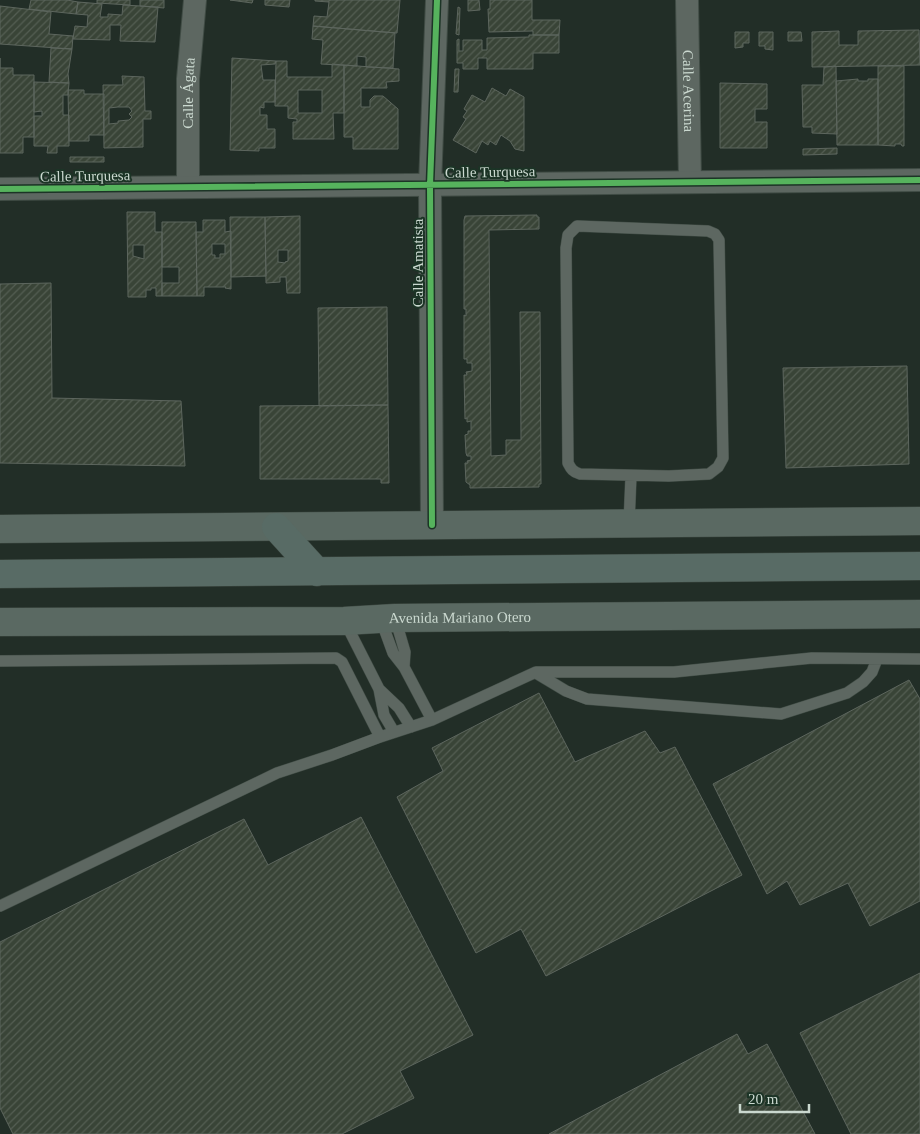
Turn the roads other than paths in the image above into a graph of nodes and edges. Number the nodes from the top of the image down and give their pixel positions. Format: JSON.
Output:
{"nodes":[{"id":1,"x":196,"y":0,"type":"edge"},
{"id":2,"x":437,"y":0,"type":"edge"},
{"id":3,"x":687,"y":0,"type":"edge"},
{"id":4,"x":920,"y":180,"type":"edge"},
{"id":5,"x":690,"y":182,"type":"junction"},
{"id":6,"x":430,"y":185,"type":"junction"},
{"id":7,"x":188,"y":187,"type":"junction"},
{"id":8,"x":0,"y":189,"type":"edge"},
{"id":9,"x":631,"y":476,"type":"junction"},
{"id":10,"x":920,"y":521,"type":"edge"},
{"id":11,"x":432,"y":525,"type":"junction"},
{"id":12,"x":629,"y":525,"type":"junction"},
{"id":13,"x":276,"y":527,"type":"junction"},
{"id":14,"x":0,"y":529,"type":"edge"},
{"id":15,"x":920,"y":566,"type":"edge"},
{"id":16,"x":317,"y":572,"type":"junction"},
{"id":17,"x":0,"y":574,"type":"edge"},
{"id":18,"x":920,"y":614,"type":"edge"},
{"id":19,"x":388,"y":618,"type":"junction"},
{"id":20,"x":344,"y":621,"type":"junction"},
{"id":21,"x":0,"y":622,"type":"edge"},
{"id":22,"x":877,"y":659,"type":"junction"},
{"id":23,"x":920,"y":659,"type":"edge"},
{"id":24,"x":0,"y":661,"type":"edge"},
{"id":25,"x":536,"y":672,"type":"junction"},
{"id":26,"x":379,"y":689,"type":"junction"},
{"id":27,"x":432,"y":720,"type":"junction"},
{"id":28,"x":411,"y":727,"type":"junction"},
{"id":29,"x":394,"y":732,"type":"junction"},
{"id":30,"x":380,"y":737,"type":"junction"},
{"id":31,"x":0,"y":906,"type":"edge"}],
"edges":[{"from":1,"to":7,"type":"street","name":"Calle Ágata"},
{"from":2,"to":6,"type":"street","name":"Calle Amatista"},
{"from":3,"to":5,"type":"street","name":"Calle Acerina"},
{"from":4,"to":5,"type":"street","name":"Calle Turquesa"},
{"from":5,"to":6,"type":"street","name":"Calle Turquesa"},
{"from":6,"to":7,"type":"street","name":"Calle Turquesa"},
{"from":6,"to":11,"type":"street","name":"Calle Amatista"},
{"from":7,"to":8,"type":"street","name":"Calle Turquesa"},
{"from":9,"to":9,"type":"lane"},
{"from":9,"to":12,"type":"lane"},
{"from":10,"to":12,"type":"main road"},
{"from":11,"to":12,"type":"main road"},
{"from":11,"to":13,"type":"main road"},
{"from":13,"to":14,"type":"main road"},
{"from":13,"to":16,"type":"main road"},
{"from":15,"to":16,"type":"main road"},
{"from":16,"to":17,"type":"main road"},
{"from":18,"to":19,"type":"main road","name":"Avenida Mariano Otero"},
{"from":19,"to":20,"type":"main road","name":"Avenida Mariano Otero"},
{"from":19,"to":27,"type":"lane"},
{"from":20,"to":21,"type":"main road","name":"Avenida Mariano Otero"},
{"from":20,"to":26,"type":"lane"},
{"from":22,"to":23,"type":"lane"},
{"from":22,"to":25,"type":"lane"},
{"from":22,"to":25,"type":"lane"},
{"from":24,"to":30,"type":"lane"},
{"from":25,"to":27,"type":"lane"},
{"from":26,"to":28,"type":"lane"},
{"from":26,"to":29,"type":"lane"},
{"from":27,"to":28,"type":"lane"},
{"from":28,"to":29,"type":"lane"},
{"from":29,"to":30,"type":"lane"},
{"from":30,"to":31,"type":"lane"}]}
